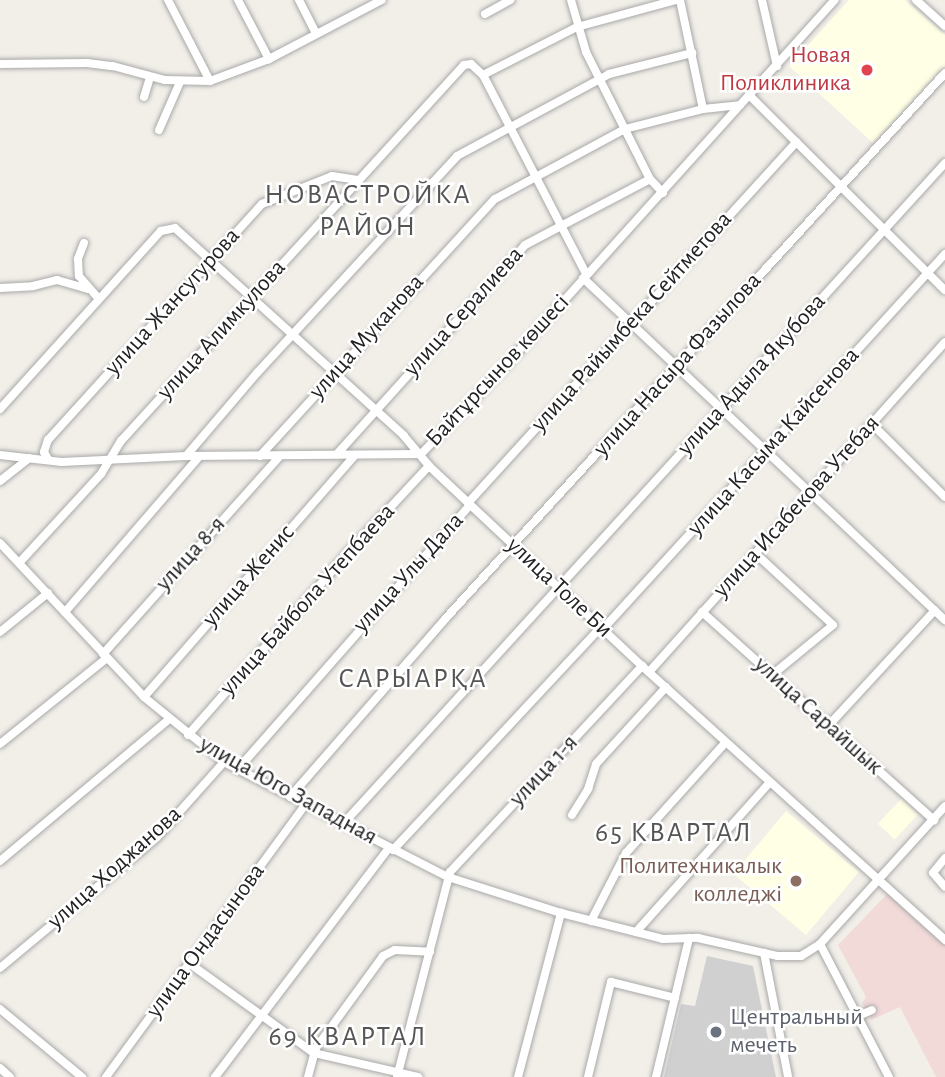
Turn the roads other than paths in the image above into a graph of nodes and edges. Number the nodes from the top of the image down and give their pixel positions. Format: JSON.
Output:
{"nodes":[{"id":1,"x":168,"y":0,"type":"edge"},
{"id":2,"x":238,"y":0,"type":"edge"},
{"id":3,"x":299,"y":0,"type":"edge"},
{"id":4,"x":382,"y":0,"type":"edge"},
{"id":5,"x":510,"y":0,"type":"edge"},
{"id":6,"x":571,"y":0,"type":"edge"},
{"id":7,"x":678,"y":0,"type":"edge"},
{"id":8,"x":762,"y":0,"type":"edge"},
{"id":9,"x":835,"y":0,"type":"edge"},
{"id":10,"x":916,"y":0,"type":"edge"},
{"id":11,"x":365,"y":4,"type":"edge"},
{"id":12,"x":485,"y":14,"type":"dead end"},
{"id":13,"x":945,"y":26,"type":"edge"},
{"id":14,"x":577,"y":27,"type":"junction"},
{"id":15,"x":316,"y":34,"type":"junction"},
{"id":16,"x":692,"y":53,"type":"junction"},
{"id":17,"x":269,"y":59,"type":"junction"},
{"id":18,"x":0,"y":64,"type":"edge"},
{"id":19,"x":778,"y":66,"type":"junction"},
{"id":20,"x":945,"y":73,"type":"edge"},
{"id":21,"x":483,"y":75,"type":"junction"},
{"id":22,"x":150,"y":77,"type":"junction"},
{"id":23,"x":600,"y":79,"type":"junction"},
{"id":24,"x":210,"y":80,"type":"junction"},
{"id":25,"x":180,"y":82,"type":"junction"},
{"id":26,"x":750,"y":96,"type":"junction"},
{"id":27,"x":144,"y":97,"type":"dead end"},
{"id":28,"x":740,"y":105,"type":"junction"},
{"id":29,"x":703,"y":109,"type":"junction"},
{"id":30,"x":510,"y":126,"type":"junction"},
{"id":31,"x":625,"y":128,"type":"junction"},
{"id":32,"x":159,"y":130,"type":"dead end"},
{"id":33,"x":796,"y":142,"type":"junction"},
{"id":34,"x":945,"y":163,"type":"edge"},
{"id":35,"x":535,"y":175,"type":"junction"},
{"id":36,"x":650,"y":178,"type":"junction"},
{"id":37,"x":358,"y":180,"type":"junction"},
{"id":38,"x":842,"y":185,"type":"junction"},
{"id":39,"x":663,"y":193,"type":"junction"},
{"id":40,"x":561,"y":225,"type":"junction"},
{"id":41,"x":885,"y":230,"type":"junction"},
{"id":42,"x":84,"y":243,"type":"dead end"},
{"id":43,"x":945,"y":254,"type":"edge"},
{"id":44,"x":210,"y":261,"type":"junction"},
{"id":45,"x":928,"y":272,"type":"junction"},
{"id":46,"x":585,"y":276,"type":"junction"},
{"id":47,"x":0,"y":288,"type":"edge"},
{"id":48,"x":88,"y":289,"type":"junction"},
{"id":49,"x":945,"y":290,"type":"edge"},
{"id":50,"x":253,"y":298,"type":"junction"},
{"id":51,"x":99,"y":299,"type":"junction"},
{"id":52,"x":630,"y":324,"type":"junction"},
{"id":53,"x":294,"y":334,"type":"junction"},
{"id":54,"x":945,"y":342,"type":"edge"},
{"id":55,"x":676,"y":367,"type":"junction"},
{"id":56,"x":335,"y":371,"type":"junction"},
{"id":57,"x":0,"y":409,"type":"edge"},
{"id":58,"x":375,"y":409,"type":"junction"},
{"id":59,"x":722,"y":409,"type":"junction"},
{"id":60,"x":872,"y":424,"type":"junction"},
{"id":61,"x":766,"y":452,"type":"junction"},
{"id":62,"x":421,"y":453,"type":"junction"},
{"id":63,"x":337,"y":454,"type":"junction"},
{"id":64,"x":355,"y":454,"type":"junction"},
{"id":65,"x":0,"y":455,"type":"edge"},
{"id":66,"x":260,"y":456,"type":"junction"},
{"id":67,"x":280,"y":456,"type":"junction"},
{"id":68,"x":186,"y":457,"type":"junction"},
{"id":69,"x":199,"y":457,"type":"junction"},
{"id":70,"x":29,"y":458,"type":"junction"},
{"id":71,"x":48,"y":459,"type":"junction"},
{"id":72,"x":110,"y":461,"type":"junction"},
{"id":73,"x":429,"y":466,"type":"junction"},
{"id":74,"x":0,"y":481,"type":"edge"},
{"id":75,"x":810,"y":493,"type":"junction"},
{"id":76,"x":945,"y":497,"type":"edge"},
{"id":77,"x":469,"y":503,"type":"junction"},
{"id":78,"x":0,"y":543,"type":"edge"},
{"id":79,"x":514,"y":545,"type":"junction"},
{"id":80,"x":755,"y":553,"type":"junction"},
{"id":81,"x":20,"y":562,"type":"junction"},
{"id":82,"x":559,"y":587,"type":"junction"},
{"id":83,"x":48,"y":593,"type":"junction"},
{"id":84,"x":935,"y":610,"type":"junction"},
{"id":85,"x":65,"y":612,"type":"junction"},
{"id":86,"x":702,"y":612,"type":"junction"},
{"id":87,"x":945,"y":620,"type":"edge"},
{"id":88,"x":602,"y":628,"type":"junction"},
{"id":89,"x":0,"y":632,"type":"edge"},
{"id":90,"x":105,"y":656,"type":"junction"},
{"id":91,"x":646,"y":669,"type":"junction"},
{"id":92,"x":772,"y":675,"type":"junction"},
{"id":93,"x":666,"y":687,"type":"junction"},
{"id":94,"x":144,"y":697,"type":"junction"},
{"id":95,"x":169,"y":719,"type":"junction"},
{"id":96,"x":829,"y":725,"type":"junction"},
{"id":97,"x":188,"y":735,"type":"junction"},
{"id":98,"x":726,"y":742,"type":"junction"},
{"id":99,"x":0,"y":744,"type":"edge"},
{"id":100,"x":224,"y":762,"type":"junction"},
{"id":101,"x":238,"y":769,"type":"junction"},
{"id":102,"x":770,"y":782,"type":"junction"},
{"id":103,"x":290,"y":797,"type":"junction"},
{"id":104,"x":306,"y":804,"type":"junction"},
{"id":105,"x":945,"y":806,"type":"edge"},
{"id":106,"x":572,"y":815,"type":"dead end"},
{"id":107,"x":934,"y":820,"type":"junction"},
{"id":108,"x":343,"y":824,"type":"junction"},
{"id":109,"x":391,"y":849,"type":"junction"},
{"id":110,"x":945,"y":858,"type":"edge"},
{"id":111,"x":0,"y":861,"type":"edge"},
{"id":112,"x":448,"y":877,"type":"junction"},
{"id":113,"x":878,"y":880,"type":"junction"},
{"id":114,"x":945,"y":887,"type":"edge"},
{"id":115,"x":561,"y":913,"type":"junction"},
{"id":116,"x":591,"y":920,"type":"junction"},
{"id":117,"x":636,"y":932,"type":"junction"},
{"id":118,"x":689,"y":938,"type":"junction"},
{"id":119,"x":945,"y":943,"type":"edge"},
{"id":120,"x":820,"y":944,"type":"junction"},
{"id":121,"x":430,"y":952,"type":"junction"},
{"id":122,"x":764,"y":953,"type":"junction"},
{"id":123,"x":189,"y":963,"type":"junction"},
{"id":124,"x":0,"y":968,"type":"edge"},
{"id":125,"x":674,"y":998,"type":"junction"},
{"id":126,"x":0,"y":1009,"type":"edge"},
{"id":127,"x":872,"y":1010,"type":"dead end"},
{"id":128,"x":260,"y":1015,"type":"junction"},
{"id":129,"x":858,"y":1016,"type":"junction"},
{"id":130,"x":314,"y":1053,"type":"junction"},
{"id":131,"x":0,"y":1068,"type":"edge"},
{"id":132,"x":398,"y":1075,"type":"edge"},
{"id":133,"x":10,"y":1077,"type":"edge"},
{"id":134,"x":82,"y":1077,"type":"edge"},
{"id":135,"x":106,"y":1077,"type":"edge"},
{"id":136,"x":215,"y":1077,"type":"edge"},
{"id":137,"x":308,"y":1077,"type":"edge"},
{"id":138,"x":418,"y":1077,"type":"edge"},
{"id":139,"x":518,"y":1077,"type":"edge"},
{"id":140,"x":588,"y":1077,"type":"edge"},
{"id":141,"x":656,"y":1077,"type":"edge"},
{"id":142,"x":788,"y":1077,"type":"edge"},
{"id":143,"x":889,"y":1077,"type":"edge"}],
"edges":[{"from":1,"to":24,"type":"street"},
{"from":2,"to":17,"type":"street"},
{"from":3,"to":15,"type":"street"},
{"from":4,"to":11,"type":"street"},
{"from":5,"to":12,"type":"street"},
{"from":6,"to":14,"type":"street"},
{"from":7,"to":14,"type":"street"},
{"from":7,"to":16,"type":"street"},
{"from":8,"to":19,"type":"street"},
{"from":9,"to":19,"type":"street","name":"Байтұрсынов көшесі"},
{"from":10,"to":13,"type":"street"},
{"from":11,"to":15,"type":"street"},
{"from":14,"to":21,"type":"street"},
{"from":14,"to":23,"type":"street"},
{"from":15,"to":17,"type":"street"},
{"from":16,"to":23,"type":"street"},
{"from":16,"to":29,"type":"street"},
{"from":17,"to":24,"type":"street"},
{"from":18,"to":22,"type":"street"},
{"from":19,"to":26,"type":"street","name":"Байтұрсынов көшесі"},
{"from":20,"to":38,"type":"street","name":"улица Насыра Фазылова"},
{"from":21,"to":30,"type":"street"},
{"from":21,"to":37,"type":"street","name":"улица Алимкулова"},
{"from":22,"to":25,"type":"street"},
{"from":22,"to":27,"type":"street"},
{"from":23,"to":30,"type":"street"},
{"from":23,"to":31,"type":"street"},
{"from":24,"to":25,"type":"street"},
{"from":25,"to":32,"type":"street"},
{"from":26,"to":28,"type":"street","name":"Байтұрсынов көшесі"},
{"from":26,"to":33,"type":"street"},
{"from":28,"to":29,"type":"street","name":"улица Муканова"},
{"from":28,"to":39,"type":"street","name":"Байтұрсынов көшесі"},
{"from":29,"to":31,"type":"street","name":"улица Муканова"},
{"from":30,"to":35,"type":"street"},
{"from":30,"to":53,"type":"street"},
{"from":31,"to":35,"type":"street","name":"улица Муканова"},
{"from":31,"to":36,"type":"street"},
{"from":33,"to":38,"type":"street"},
{"from":33,"to":52,"type":"street","name":"улица Райымбека Сейтметова"},
{"from":34,"to":41,"type":"street","name":"улица Адыла Якубова"},
{"from":35,"to":40,"type":"street"},
{"from":35,"to":56,"type":"street","name":"улица Муканова"},
{"from":36,"to":39,"type":"street"},
{"from":36,"to":40,"type":"street","name":"улица Сералиева"},
{"from":37,"to":44,"type":"street","name":"улица Жансугурова"},
{"from":37,"to":50,"type":"street","name":"улица Алимкулова"},
{"from":38,"to":41,"type":"street"},
{"from":38,"to":55,"type":"street","name":"улица Насыра Фазылова"},
{"from":39,"to":46,"type":"street","name":"Байтұрсынов көшесі"},
{"from":40,"to":46,"type":"street"},
{"from":40,"to":58,"type":"street","name":"улица Сералиева"},
{"from":41,"to":45,"type":"street"},
{"from":41,"to":59,"type":"street","name":"улица Адыла Якубова"},
{"from":42,"to":48,"type":"street"},
{"from":43,"to":45,"type":"street","name":"улица Касыма Кайсенова"},
{"from":44,"to":50,"type":"street","name":"улица Толе Би"},
{"from":44,"to":51,"type":"street","name":"улица Толе Би"},
{"from":44,"to":71,"type":"street","name":"улица Жансугурова"},
{"from":45,"to":49,"type":"street"},
{"from":45,"to":61,"type":"street","name":"улица Касыма Кайсенова"},
{"from":46,"to":52,"type":"street"},
{"from":46,"to":62,"type":"street","name":"Байтұрсынов көшесі"},
{"from":47,"to":48,"type":"street"},
{"from":48,"to":51,"type":"street"},
{"from":50,"to":53,"type":"street","name":"улица Толе Би"},
{"from":50,"to":72,"type":"street","name":"улица Алимкулова"},
{"from":51,"to":57,"type":"street"},
{"from":52,"to":55,"type":"street"},
{"from":52,"to":77,"type":"street","name":"улица Райымбека Сейтметова"},
{"from":53,"to":56,"type":"street","name":"улица Толе Би"},
{"from":53,"to":68,"type":"street"},
{"from":54,"to":60,"type":"street","name":"улица Исабекова Утебая"},
{"from":55,"to":59,"type":"street"},
{"from":55,"to":79,"type":"street","name":"улица Насыра Фазылова"},
{"from":56,"to":58,"type":"street","name":"улица Толе Би"},
{"from":56,"to":66,"type":"street","name":"улица Муканова"},
{"from":58,"to":62,"type":"street","name":"улица Толе Би"},
{"from":58,"to":63,"type":"street","name":"улица Сералиева"},
{"from":59,"to":61,"type":"street"},
{"from":59,"to":82,"type":"street","name":"улица Адыла Якубова"},
{"from":60,"to":75,"type":"street","name":"улица Исабекова Утебая"},
{"from":60,"to":76,"type":"street"},
{"from":61,"to":75,"type":"street"},
{"from":61,"to":88,"type":"street","name":"улица Касыма Кайсенова"},
{"from":62,"to":64,"type":"street","name":"Байтұрсынов көшесі"},
{"from":62,"to":73,"type":"street","name":"улица Толе Би"},
{"from":63,"to":64,"type":"street","name":"Байтұрсынов көшесі"},
{"from":63,"to":67,"type":"street","name":"Байтұрсынов көшесі"},
{"from":64,"to":94,"type":"street","name":"улица Женис"},
{"from":65,"to":70,"type":"street","name":"Байтұрсынов көшесі"},
{"from":66,"to":67,"type":"street","name":"Байтұрсынов көшесі"},
{"from":66,"to":69,"type":"street","name":"Байтұрсынов көшесі"},
{"from":67,"to":90,"type":"street","name":"улица 8-я"},
{"from":68,"to":69,"type":"street","name":"Байтұрсынов көшесі"},
{"from":68,"to":72,"type":"street","name":"Байтұрсынов көшесі"},
{"from":69,"to":85,"type":"street"},
{"from":70,"to":71,"type":"street","name":"Байтұрсынов көшесі"},
{"from":70,"to":74,"type":"street"},
{"from":71,"to":72,"type":"street","name":"Байтұрсынов көшесі"},
{"from":72,"to":81,"type":"street","name":"улица Алимкулова"},
{"from":73,"to":77,"type":"street","name":"улица Толе Би"},
{"from":73,"to":97,"type":"street","name":"улица Байбола Утепбаева"},
{"from":75,"to":80,"type":"street","name":"улица Исабекова Утебая"},
{"from":75,"to":84,"type":"street"},
{"from":77,"to":79,"type":"street","name":"улица Толе Би"},
{"from":77,"to":101,"type":"street","name":"улица Улы Дала"},
{"from":78,"to":81,"type":"street","name":"улица Юго Западная"},
{"from":79,"to":82,"type":"street","name":"улица Толе Би"},
{"from":79,"to":103,"type":"street","name":"улица Насыра Фазылова"},
{"from":80,"to":86,"type":"street","name":"улица Исабекова Утебая"},
{"from":80,"to":92,"type":"street"},
{"from":81,"to":83,"type":"street","name":"улица Юго Западная"},
{"from":82,"to":88,"type":"street","name":"улица Толе Би"},
{"from":82,"to":108,"type":"street","name":"улица Адыла Якубова"},
{"from":83,"to":85,"type":"street","name":"улица Юго Западная"},
{"from":83,"to":89,"type":"street"},
{"from":84,"to":87,"type":"street"},
{"from":84,"to":96,"type":"street"},
{"from":85,"to":90,"type":"street","name":"улица Юго Западная"},
{"from":86,"to":91,"type":"street","name":"улица Исабекова Утебая"},
{"from":86,"to":92,"type":"street","name":"улица Сарайшык"},
{"from":88,"to":91,"type":"street","name":"улица Толе Би"},
{"from":88,"to":109,"type":"street","name":"улица Касыма Кайсенова"},
{"from":90,"to":94,"type":"street","name":"улица Юго Западная"},
{"from":90,"to":99,"type":"street","name":"улица 8-я"},
{"from":91,"to":93,"type":"street","name":"улица Толе Би"},
{"from":91,"to":112,"type":"street","name":"улица 1-я"},
{"from":92,"to":96,"type":"street","name":"улица Сарайшык"},
{"from":93,"to":98,"type":"street","name":"улица Толе Би"},
{"from":93,"to":106,"type":"street","name":"улица 1-я"},
{"from":94,"to":95,"type":"street","name":"улица Юго Западная"},
{"from":95,"to":97,"type":"street","name":"улица Юго Западная"},
{"from":95,"to":111,"type":"street"},
{"from":96,"to":107,"type":"street","name":"улица Сарайшык"},
{"from":97,"to":100,"type":"street","name":"улица Юго Западная"},
{"from":98,"to":102,"type":"street","name":"улица Толе Би"},
{"from":98,"to":116,"type":"street"},
{"from":100,"to":101,"type":"street","name":"улица Юго Западная"},
{"from":100,"to":124,"type":"street","name":"улица Ходжанова"},
{"from":101,"to":103,"type":"street","name":"улица Юго Западная"},
{"from":102,"to":113,"type":"street","name":"улица Толе Би"},
{"from":102,"to":117,"type":"street"},
{"from":103,"to":104,"type":"street","name":"улица Юго Западная"},
{"from":104,"to":108,"type":"street","name":"улица Юго Западная"},
{"from":104,"to":123,"type":"street","name":"улица Ондасынова"},
{"from":105,"to":107,"type":"street"},
{"from":107,"to":113,"type":"street"},
{"from":108,"to":109,"type":"street","name":"улица Юго Западная"},
{"from":109,"to":112,"type":"street","name":"улица Юго Западная"},
{"from":109,"to":128,"type":"street","name":"улица Касыма Кайсенова"},
{"from":110,"to":114,"type":"street"},
{"from":112,"to":115,"type":"street","name":"улица Юго Западная"},
{"from":112,"to":121,"type":"street"},
{"from":113,"to":119,"type":"street","name":"улица Толе Би"},
{"from":113,"to":120,"type":"street"},
{"from":115,"to":116,"type":"street","name":"улица Юго Западная"},
{"from":115,"to":139,"type":"street"},
{"from":116,"to":117,"type":"street","name":"улица Юго Западная"},
{"from":117,"to":118,"type":"street","name":"улица Юго Западная"},
{"from":118,"to":122,"type":"street","name":"улица Юго Западная"},
{"from":118,"to":125,"type":"street"},
{"from":120,"to":122,"type":"street","name":"улица Юго Западная"},
{"from":120,"to":129,"type":"street"},
{"from":121,"to":130,"type":"street"},
{"from":121,"to":132,"type":"street"},
{"from":122,"to":142,"type":"street"},
{"from":123,"to":128,"type":"street"},
{"from":123,"to":135,"type":"street","name":"улица Ондасынова"},
{"from":125,"to":140,"type":"street"},
{"from":125,"to":141,"type":"street"},
{"from":126,"to":134,"type":"street"},
{"from":127,"to":129,"type":"street"},
{"from":128,"to":130,"type":"street"},
{"from":128,"to":136,"type":"street","name":"улица Касыма Кайсенова"},
{"from":129,"to":143,"type":"street"},
{"from":130,"to":132,"type":"street"},
{"from":130,"to":137,"type":"street"},
{"from":131,"to":133,"type":"street"},
{"from":132,"to":138,"type":"street"}]}
